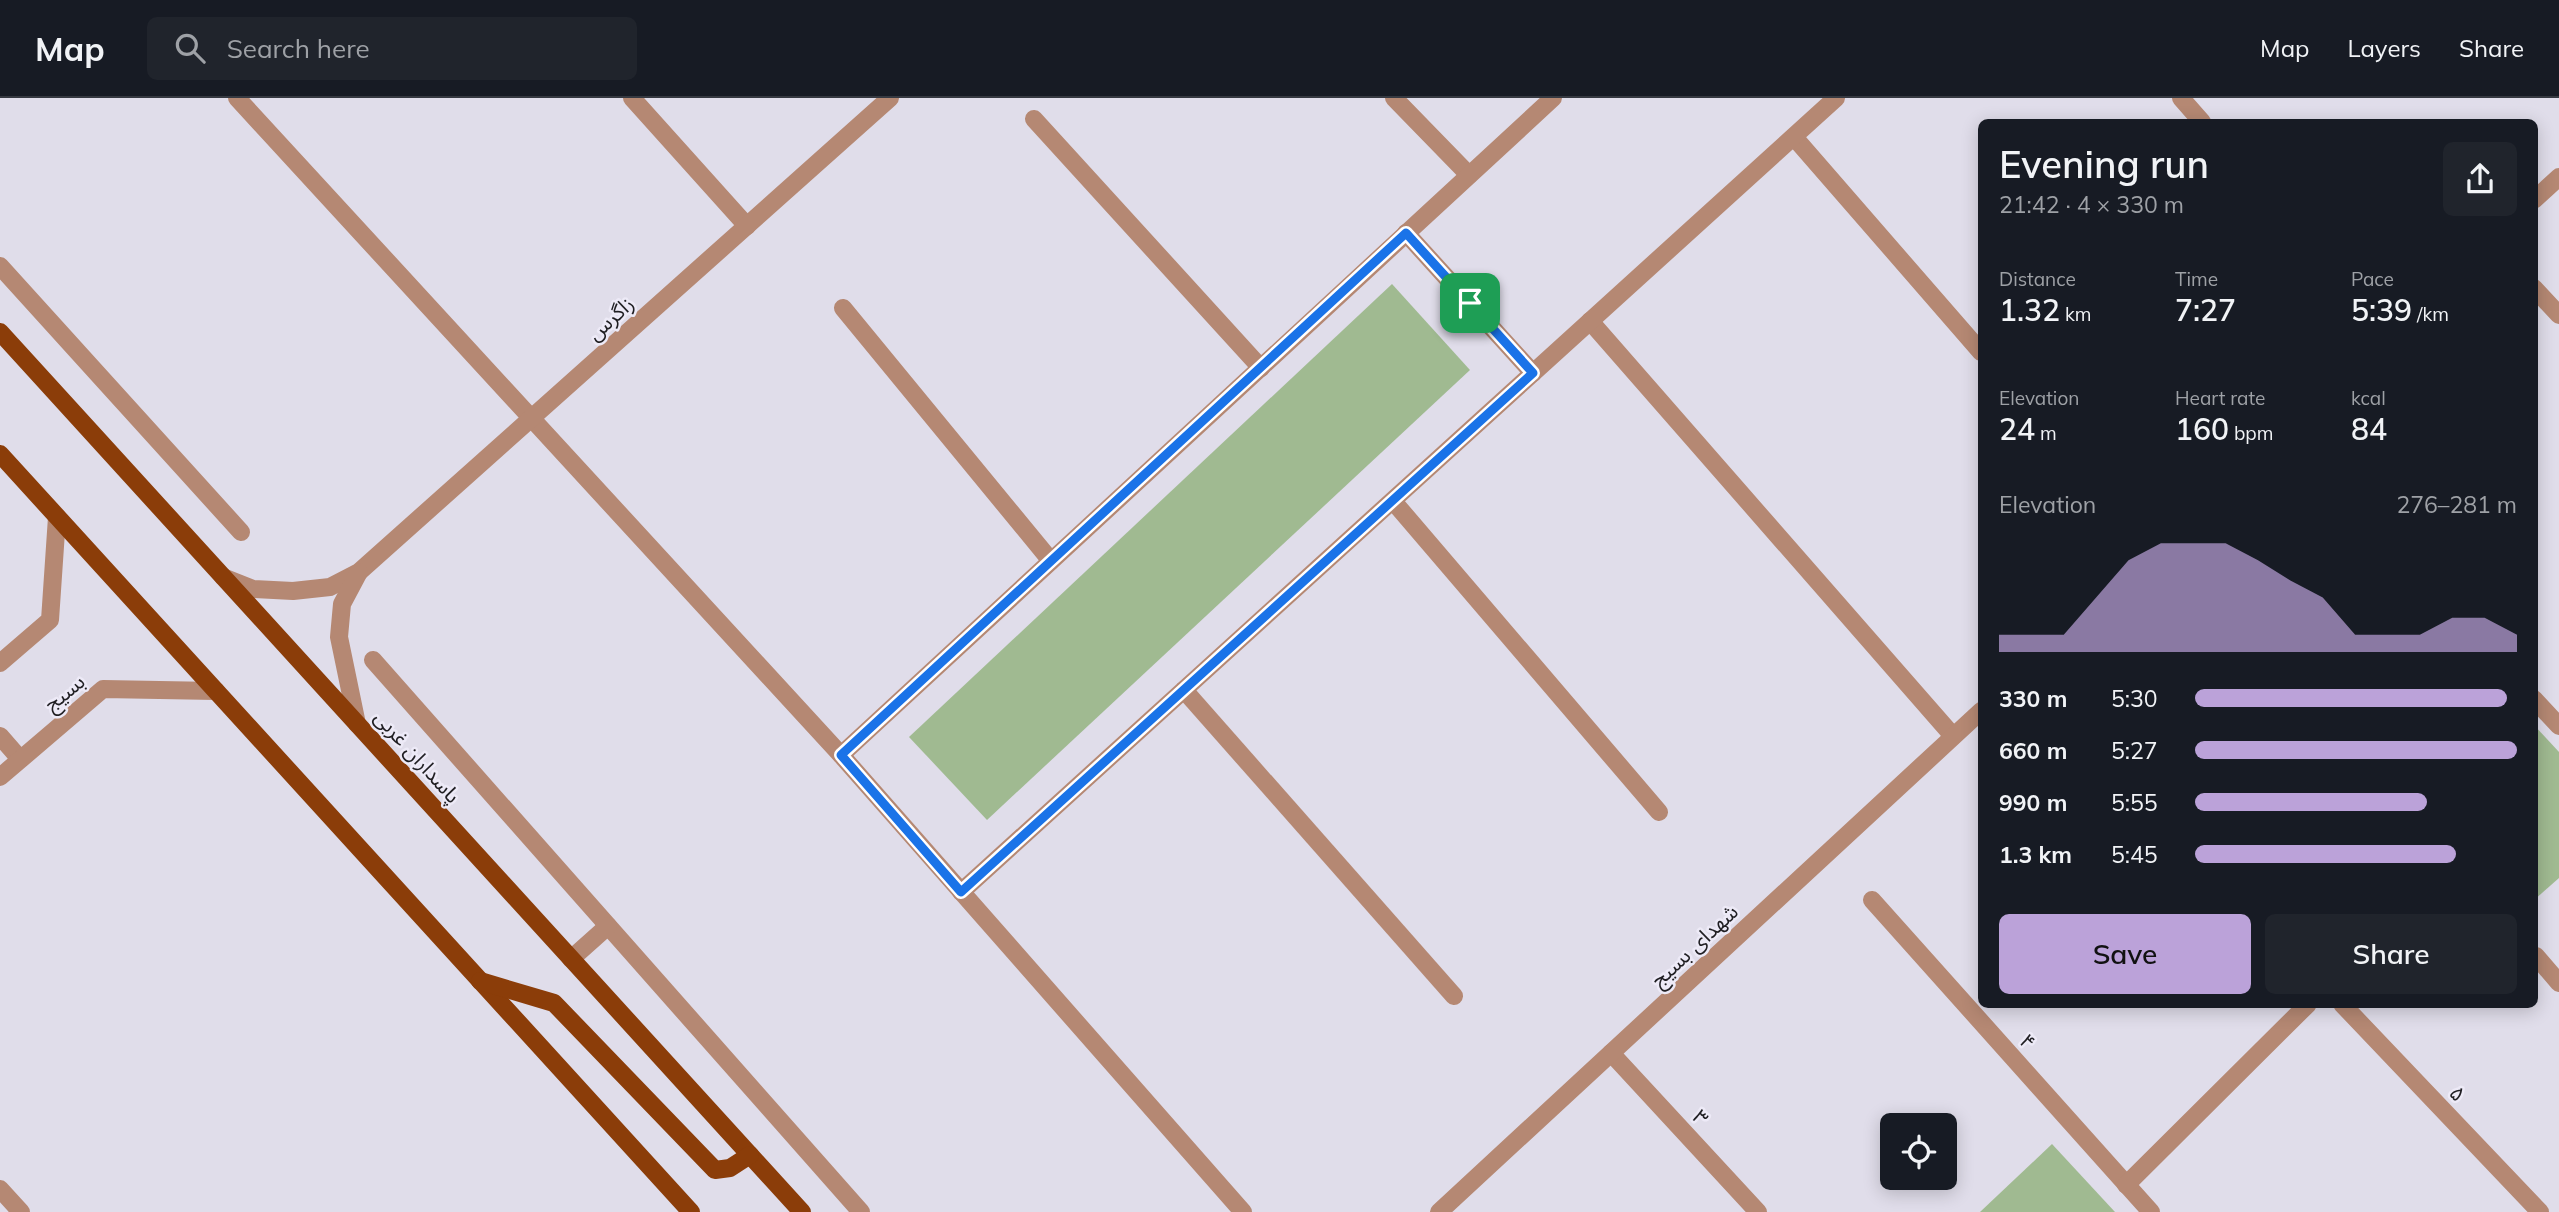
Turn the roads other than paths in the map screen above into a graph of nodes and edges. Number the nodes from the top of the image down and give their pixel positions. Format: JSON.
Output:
{"nodes":[{"id":1,"x":237,"y":98,"type":"edge"},
{"id":2,"x":632,"y":98,"type":"edge"},
{"id":3,"x":890,"y":98,"type":"edge"},
{"id":4,"x":1394,"y":98,"type":"edge"},
{"id":5,"x":1553,"y":98,"type":"edge"},
{"id":6,"x":1836,"y":98,"type":"edge"},
{"id":7,"x":2181,"y":98,"type":"edge"},
{"id":8,"x":1034,"y":119,"type":"dead end"},
{"id":9,"x":2199,"y":119,"type":"edge"},
{"id":10,"x":1794,"y":137,"type":"junction"},
{"id":11,"x":1469,"y":175,"type":"junction"},
{"id":12,"x":2559,"y":177,"type":"edge"},
{"id":13,"x":2538,"y":196,"type":"edge"},
{"id":14,"x":747,"y":226,"type":"junction"},
{"id":15,"x":1406,"y":233,"type":"junction"},
{"id":16,"x":0,"y":266,"type":"edge"},
{"id":17,"x":2538,"y":292,"type":"edge"},
{"id":18,"x":843,"y":308,"type":"dead end"},
{"id":19,"x":2559,"y":314,"type":"edge"},
{"id":20,"x":1590,"y":321,"type":"junction"},
{"id":21,"x":0,"y":331,"type":"edge"},
{"id":22,"x":1978,"y":349,"type":"edge"},
{"id":23,"x":1261,"y":368,"type":"junction"},
{"id":24,"x":1533,"y":373,"type":"junction"},
{"id":25,"x":532,"y":418,"type":"junction"},
{"id":26,"x":0,"y":454,"type":"edge"},
{"id":27,"x":1392,"y":501,"type":"junction"},
{"id":28,"x":58,"y":517,"type":"junction"},
{"id":29,"x":241,"y":532,"type":"dead end"},
{"id":30,"x":1051,"y":561,"type":"junction"},
{"id":31,"x":359,"y":572,"type":"junction"},
{"id":32,"x":223,"y":577,"type":"junction"},
{"id":33,"x":373,"y":660,"type":"dead end"},
{"id":34,"x":0,"y":663,"type":"edge"},
{"id":35,"x":1184,"y":690,"type":"junction"},
{"id":36,"x":216,"y":691,"type":"junction"},
{"id":37,"x":2538,"y":703,"type":"edge"},
{"id":38,"x":1978,"y":715,"type":"edge"},
{"id":39,"x":357,"y":724,"type":"junction"},
{"id":40,"x":2559,"y":726,"type":"edge"},
{"id":41,"x":0,"y":736,"type":"edge"},
{"id":42,"x":1953,"y":736,"type":"junction"},
{"id":43,"x":841,"y":755,"type":"junction"},
{"id":44,"x":20,"y":759,"type":"junction"},
{"id":45,"x":0,"y":776,"type":"edge"},
{"id":46,"x":1659,"y":812,"type":"dead end"},
{"id":47,"x":961,"y":892,"type":"junction"},
{"id":48,"x":1872,"y":900,"type":"dead end"},
{"id":49,"x":608,"y":926,"type":"junction"},
{"id":50,"x":2538,"y":958,"type":"edge"},
{"id":51,"x":571,"y":959,"type":"junction"},
{"id":52,"x":480,"y":981,"type":"junction"},
{"id":53,"x":2559,"y":982,"type":"edge"},
{"id":54,"x":1454,"y":996,"type":"dead end"},
{"id":55,"x":2304,"y":1008,"type":"edge"},
{"id":56,"x":2346,"y":1008,"type":"edge"},
{"id":57,"x":1611,"y":1053,"type":"junction"},
{"id":58,"x":750,"y":1155,"type":"junction"},
{"id":59,"x":2126,"y":1185,"type":"junction"},
{"id":60,"x":0,"y":1188,"type":"edge"},
{"id":61,"x":21,"y":1212,"type":"edge"},
{"id":62,"x":691,"y":1212,"type":"edge"},
{"id":63,"x":802,"y":1212,"type":"edge"},
{"id":64,"x":861,"y":1212,"type":"edge"},
{"id":65,"x":1243,"y":1212,"type":"edge"},
{"id":66,"x":1439,"y":1212,"type":"edge"},
{"id":67,"x":1758,"y":1212,"type":"edge"},
{"id":68,"x":2151,"y":1212,"type":"edge"},
{"id":69,"x":2540,"y":1212,"type":"edge"}],
"edges":[{"from":1,"to":25,"type":"street"},
{"from":2,"to":14,"type":"street"},
{"from":3,"to":14,"type":"street","name":"زاگرس"},
{"from":4,"to":11,"type":"street"},
{"from":5,"to":11,"type":"street"},
{"from":6,"to":10,"type":"street"},
{"from":7,"to":9,"type":"street"},
{"from":8,"to":23,"type":"street"},
{"from":10,"to":20,"type":"street"},
{"from":10,"to":22,"type":"street"},
{"from":11,"to":15,"type":"street"},
{"from":12,"to":13,"type":"street"},
{"from":14,"to":25,"type":"street","name":"زاگرس"},
{"from":15,"to":23,"type":"street"},
{"from":15,"to":24,"type":"street"},
{"from":16,"to":29,"type":"street"},
{"from":17,"to":19,"type":"street"},
{"from":18,"to":30,"type":"street"},
{"from":20,"to":24,"type":"street"},
{"from":20,"to":42,"type":"street"},
{"from":21,"to":32,"type":"main road","name":"پاسداران غربی"},
{"from":23,"to":30,"type":"street"},
{"from":24,"to":27,"type":"street"},
{"from":25,"to":31,"type":"street","name":"زاگرس"},
{"from":25,"to":43,"type":"street"},
{"from":26,"to":28,"type":"main road"},
{"from":27,"to":35,"type":"street"},
{"from":27,"to":46,"type":"street"},
{"from":28,"to":34,"type":"street"},
{"from":28,"to":36,"type":"main road"},
{"from":30,"to":43,"type":"street"},
{"from":31,"to":32,"type":"street","name":"زاگرس"},
{"from":31,"to":39,"type":"street","name":"زاگرس"},
{"from":32,"to":39,"type":"main road","name":"پاسداران غربی"},
{"from":33,"to":49,"type":"street"},
{"from":35,"to":47,"type":"street"},
{"from":35,"to":54,"type":"street"},
{"from":36,"to":44,"type":"street","name":"بسیج"},
{"from":36,"to":52,"type":"main road"},
{"from":37,"to":40,"type":"street"},
{"from":38,"to":42,"type":"street","name":"شهدای بسیج"},
{"from":39,"to":51,"type":"main road","name":"پاسداران غربی"},
{"from":41,"to":44,"type":"street"},
{"from":42,"to":57,"type":"street","name":"شهدای بسیج"},
{"from":43,"to":47,"type":"street"},
{"from":44,"to":45,"type":"street","name":"بسیج"},
{"from":47,"to":65,"type":"street"},
{"from":48,"to":59,"type":"street","name":"۴"},
{"from":49,"to":51,"type":"street"},
{"from":49,"to":64,"type":"street"},
{"from":50,"to":53,"type":"street"},
{"from":51,"to":58,"type":"main road","name":"پاسداران غربی"},
{"from":52,"to":58,"type":"main road"},
{"from":52,"to":62,"type":"main road"},
{"from":55,"to":59,"type":"street"},
{"from":56,"to":69,"type":"street","name":"۵"},
{"from":57,"to":66,"type":"street","name":"شهدای بسیج"},
{"from":57,"to":67,"type":"street","name":"۳"},
{"from":58,"to":63,"type":"main road","name":"پاسداران غربی"},
{"from":59,"to":68,"type":"street","name":"۴"},
{"from":60,"to":61,"type":"street"}]}
